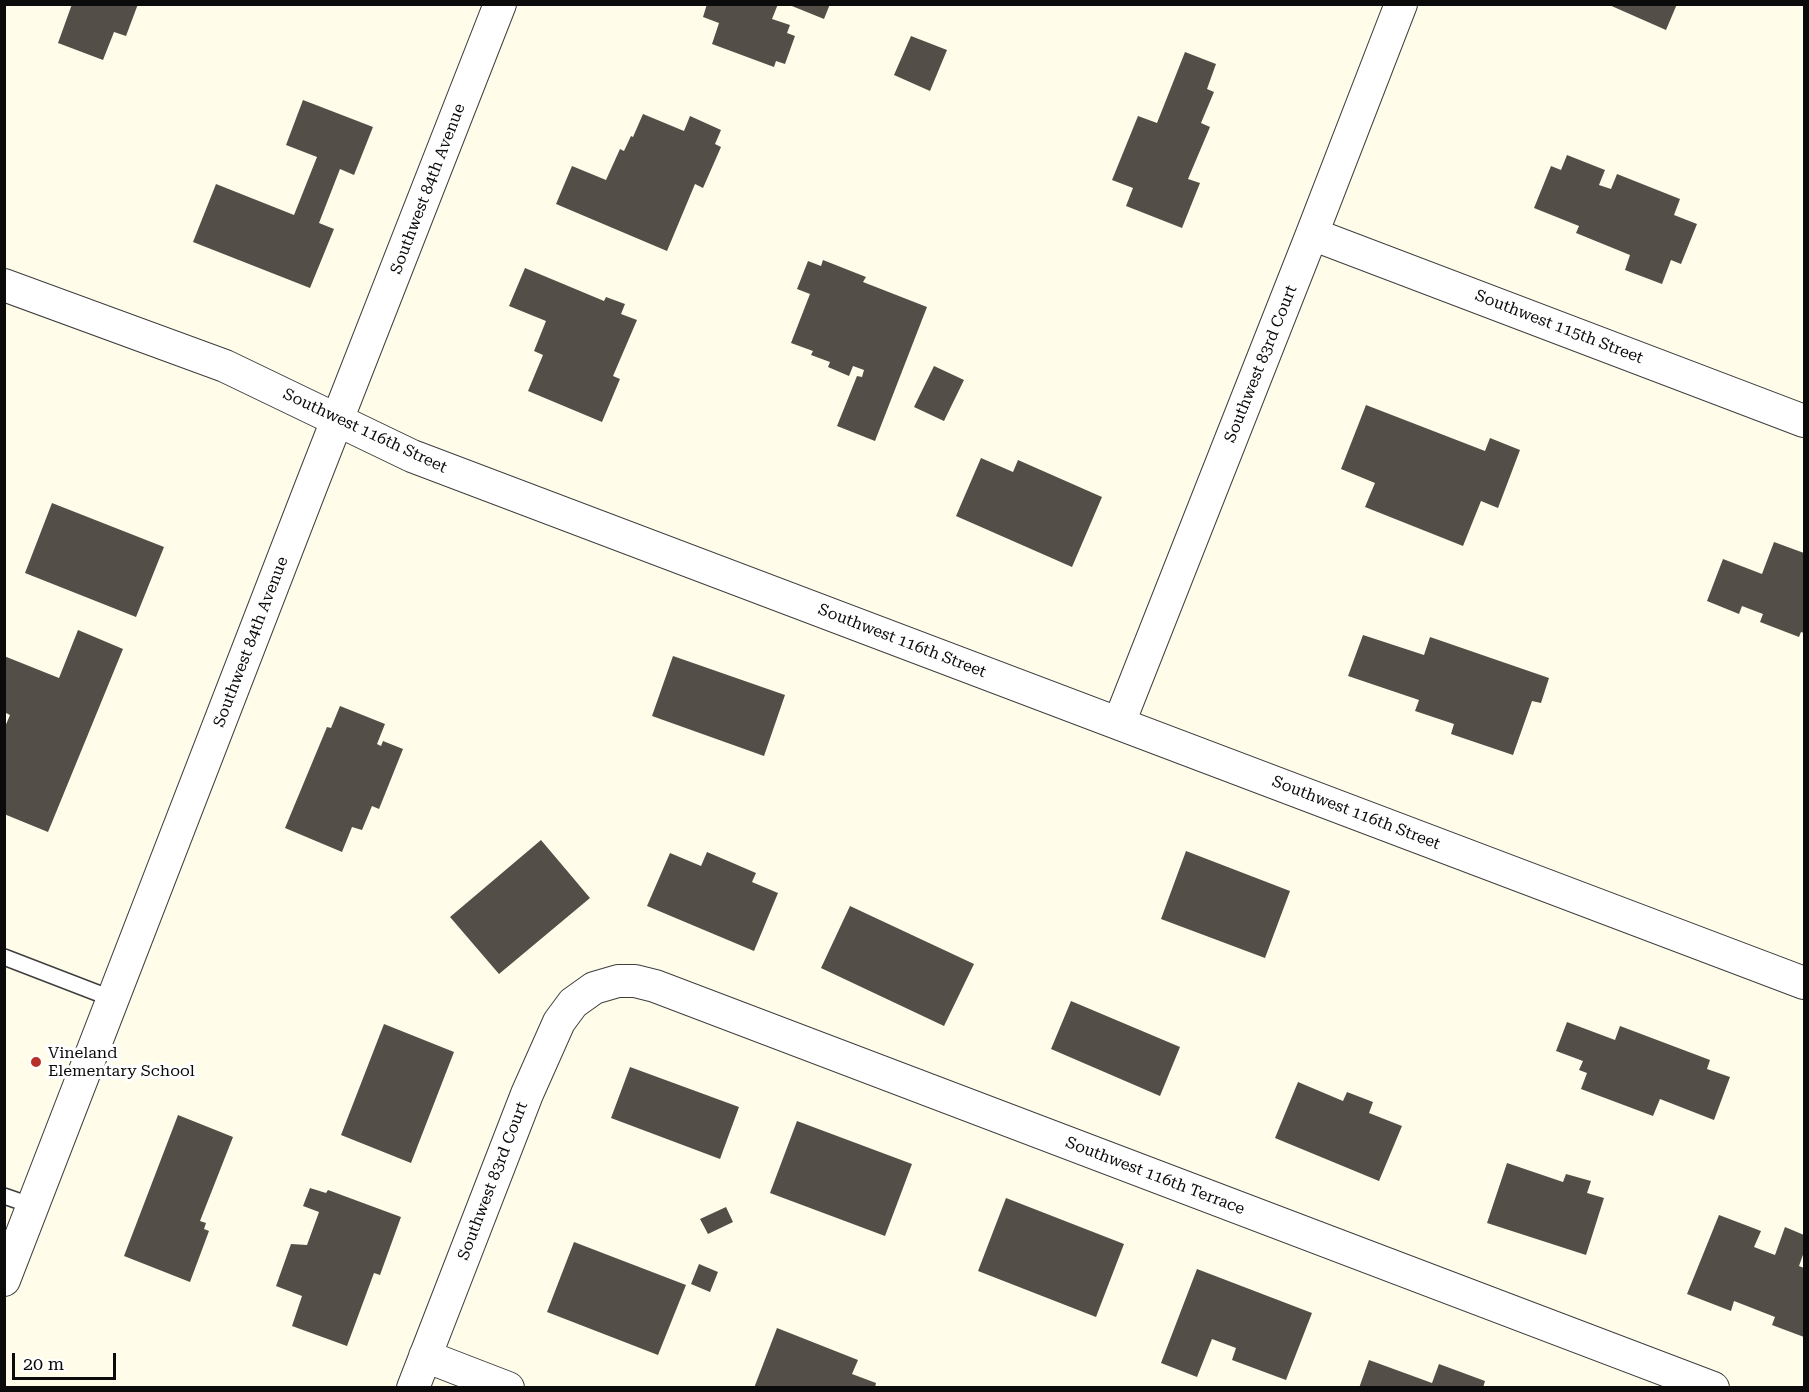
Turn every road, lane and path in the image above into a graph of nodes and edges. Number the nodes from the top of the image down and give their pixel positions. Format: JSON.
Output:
{"nodes":[{"id":1,"x":500,"y":4,"type":"edge"},
{"id":2,"x":1401,"y":4,"type":"edge"},
{"id":3,"x":1312,"y":234,"type":"junction"},
{"id":4,"x":4,"y":285,"type":"edge"},
{"id":5,"x":337,"y":419,"type":"junction"},
{"id":6,"x":1804,"y":421,"type":"edge"},
{"id":7,"x":1119,"y":723,"type":"junction"},
{"id":8,"x":4,"y":957,"type":"edge"},
{"id":9,"x":1804,"y":983,"type":"edge"},
{"id":10,"x":594,"y":988,"type":"joint"},
{"id":11,"x":113,"y":999,"type":"junction"},
{"id":12,"x":19,"y":1201,"type":"edge"},
{"id":13,"x":4,"y":1280,"type":"edge"},
{"id":14,"x":425,"y":1356,"type":"junction"},
{"id":15,"x":413,"y":1388,"type":"edge"},
{"id":16,"x":508,"y":1388,"type":"edge"},
{"id":17,"x":1713,"y":1388,"type":"edge"}],
"edges":[{"from":1,"to":5,"type":"street","name":"Southwest 84th Avenue"},
{"from":2,"to":3,"type":"street","name":"Southwest 83rd Court"},
{"from":3,"to":6,"type":"street","name":"Southwest 115th Street"},
{"from":3,"to":7,"type":"street","name":"Southwest 83rd Court"},
{"from":4,"to":5,"type":"street","name":"Southwest 116th Street"},
{"from":5,"to":7,"type":"street","name":"Southwest 116th Street"},
{"from":5,"to":11,"type":"street","name":"Southwest 84th Avenue"},
{"from":7,"to":9,"type":"street","name":"Southwest 116th Street"},
{"from":8,"to":11,"type":"lane"},
{"from":10,"to":14,"type":"street","name":"Southwest 83rd Court"},
{"from":10,"to":17,"type":"street","name":"Southwest 116th Terrace"},
{"from":11,"to":12,"type":"street","name":"Southwest 84th Avenue"},
{"from":12,"to":13,"type":"street","name":"Southwest 84th Avenue"},
{"from":14,"to":15,"type":"street","name":"Southwest 83rd Court"},
{"from":14,"to":16,"type":"street"}]}
